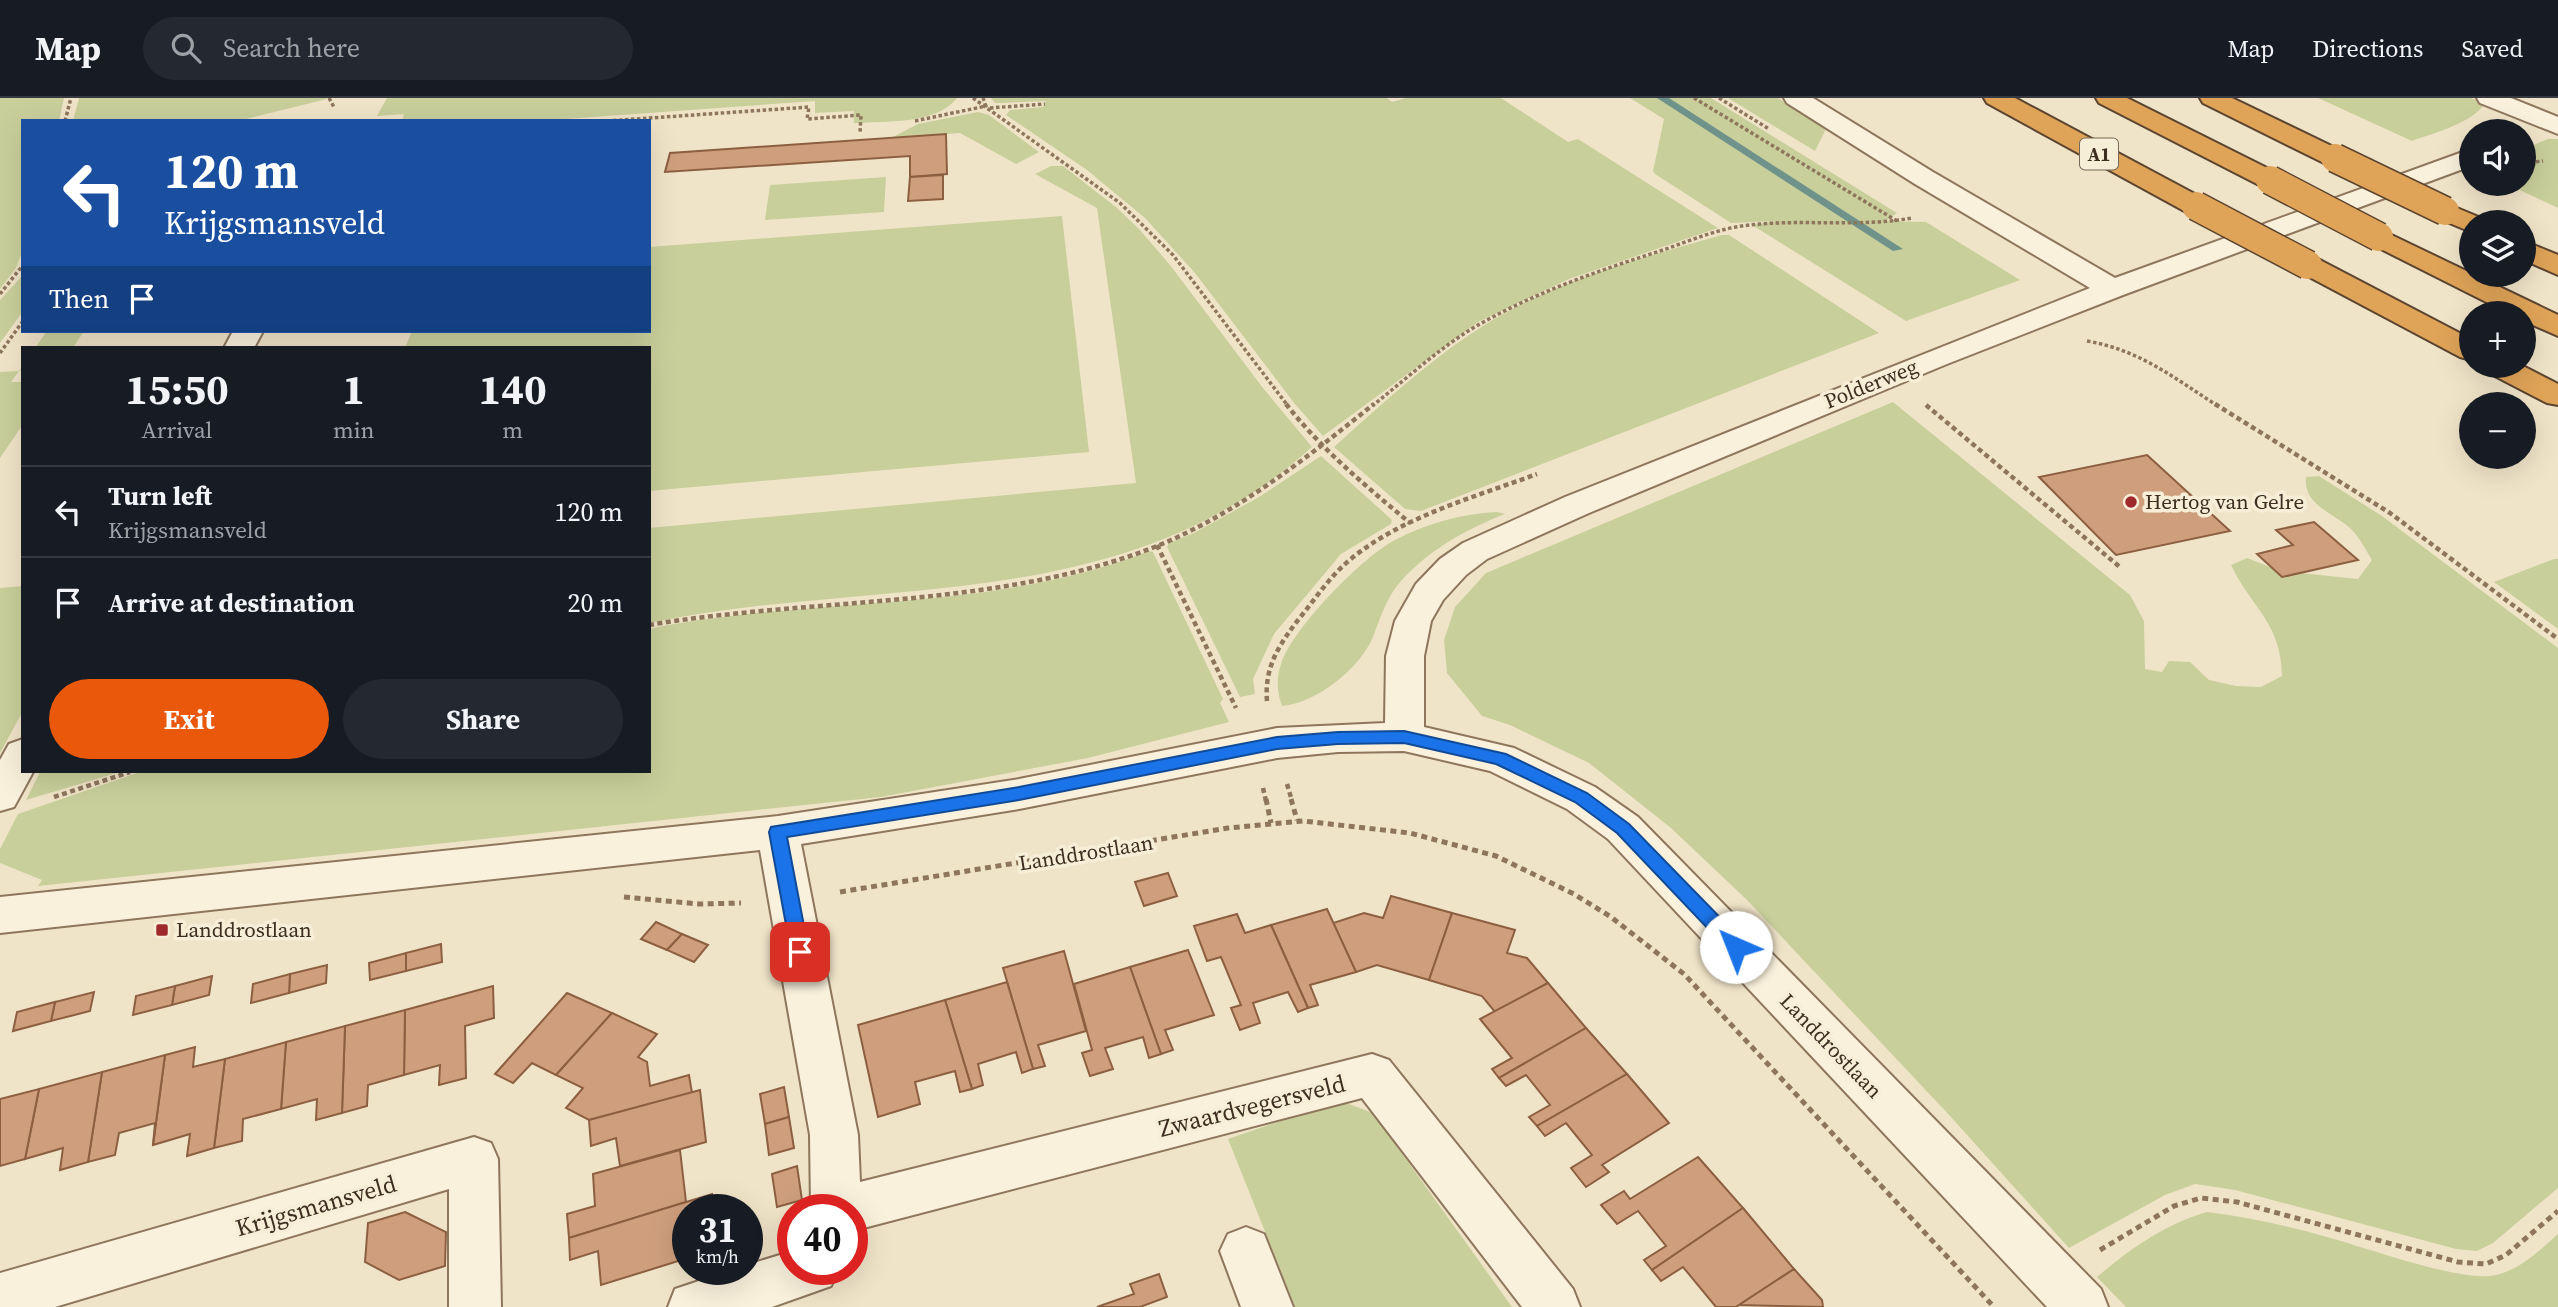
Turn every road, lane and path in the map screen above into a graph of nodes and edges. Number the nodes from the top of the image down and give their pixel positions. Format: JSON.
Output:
{"nodes":[{"id":1,"x":71,"y":98,"type":"edge"},
{"id":2,"x":329,"y":98,"type":"edge"},
{"id":3,"x":974,"y":98,"type":"edge"},
{"id":4,"x":983,"y":98,"type":"edge"},
{"id":5,"x":1694,"y":98,"type":"edge"},
{"id":6,"x":1796,"y":98,"type":"edge"},
{"id":7,"x":1996,"y":98,"type":"edge"},
{"id":8,"x":2108,"y":98,"type":"edge"},
{"id":9,"x":2212,"y":98,"type":"edge"},
{"id":10,"x":2489,"y":98,"type":"edge"},
{"id":11,"x":1045,"y":104,"type":"dead end"},
{"id":12,"x":334,"y":107,"type":"dead end"},
{"id":13,"x":988,"y":107,"type":"junction"},
{"id":14,"x":66,"y":119,"type":"edge"},
{"id":15,"x":636,"y":119,"type":"edge"},
{"id":16,"x":915,"y":121,"type":"dead end"},
{"id":17,"x":2556,"y":123,"type":"edge"},
{"id":18,"x":2536,"y":131,"type":"edge"},
{"id":19,"x":860,"y":133,"type":"dead end"},
{"id":20,"x":2459,"y":161,"type":"edge"},
{"id":21,"x":1913,"y":218,"type":"dead end"},
{"id":22,"x":2459,"y":218,"type":"edge"},
{"id":23,"x":1898,"y":222,"type":"junction"},
{"id":24,"x":2536,"y":255,"type":"edge"},
{"id":25,"x":2558,"y":266,"type":"edge"},
{"id":26,"x":21,"y":268,"type":"edge"},
{"id":27,"x":2113,"y":289,"type":"junction"},
{"id":28,"x":0,"y":295,"type":"edge"},
{"id":29,"x":21,"y":324,"type":"edge"},
{"id":30,"x":2558,"y":327,"type":"edge"},
{"id":31,"x":2104,"y":344,"type":"dead end"},
{"id":32,"x":2459,"y":345,"type":"edge"},
{"id":33,"x":0,"y":353,"type":"edge"},
{"id":34,"x":1891,"y":376,"type":"junction"},
{"id":35,"x":2523,"y":378,"type":"edge"},
{"id":36,"x":2558,"y":396,"type":"edge"},
{"id":37,"x":1322,"y":446,"type":"junction"},
{"id":38,"x":1410,"y":523,"type":"dead end"},
{"id":39,"x":1157,"y":545,"type":"junction"},
{"id":40,"x":2122,"y":568,"type":"dead end"},
{"id":41,"x":651,"y":625,"type":"edge"},
{"id":42,"x":2558,"y":639,"type":"edge"},
{"id":43,"x":1404,"y":737,"type":"junction"},
{"id":44,"x":1254,"y":747,"type":"junction"},
{"id":45,"x":21,"y":758,"type":"edge"},
{"id":46,"x":127,"y":773,"type":"edge"},
{"id":47,"x":0,"y":796,"type":"edge"},
{"id":48,"x":46,"y":800,"type":"dead end"},
{"id":49,"x":1271,"y":823,"type":"junction"},
{"id":50,"x":778,"y":832,"type":"junction"},
{"id":51,"x":618,"y":896,"type":"dead end"},
{"id":52,"x":790,"y":900,"type":"junction"},
{"id":53,"x":0,"y":915,"type":"edge"},
{"id":54,"x":836,"y":1194,"type":"edge"},
{"id":55,"x":868,"y":1204,"type":"edge"},
{"id":56,"x":2558,"y":1211,"type":"edge"},
{"id":57,"x":1245,"y":1251,"type":"dead end"},
{"id":58,"x":777,"y":1280,"type":"edge"},
{"id":59,"x":2069,"y":1294,"type":"edge"},
{"id":60,"x":10,"y":1299,"type":"edge"},
{"id":61,"x":475,"y":1307,"type":"edge"},
{"id":62,"x":694,"y":1307,"type":"edge"},
{"id":63,"x":1267,"y":1307,"type":"edge"},
{"id":64,"x":1554,"y":1307,"type":"edge"},
{"id":65,"x":1994,"y":1307,"type":"edge"}],
"edges":[{"from":1,"to":14,"type":"path"},
{"from":2,"to":12,"type":"path"},
{"from":3,"to":13,"type":"path"},
{"from":4,"to":13,"type":"path"},
{"from":5,"to":23,"type":"path"},
{"from":6,"to":27,"type":"street"},
{"from":7,"to":32,"type":"highway","number":"A1","bridge":true},
{"from":8,"to":30,"type":"highway","number":"A1","bridge":true},
{"from":9,"to":22,"type":"highway","bridge":true},
{"from":10,"to":17,"type":"street"},
{"from":11,"to":13,"type":"path"},
{"from":13,"to":16,"type":"path"},
{"from":13,"to":37,"type":"path"},
{"from":15,"to":19,"type":"path"},
{"from":17,"to":18,"type":"street"},
{"from":20,"to":27,"type":"street","name":"Polderweg"},
{"from":21,"to":23,"type":"path"},
{"from":23,"to":37,"type":"path"},
{"from":24,"to":25,"type":"highway"},
{"from":26,"to":28,"type":"path"},
{"from":27,"to":34,"type":"street","name":"Polderweg"},
{"from":29,"to":33,"type":"path"},
{"from":31,"to":42,"type":"path"},
{"from":34,"to":40,"type":"path"},
{"from":34,"to":43,"type":"street","name":"Polderweg"},
{"from":35,"to":36,"type":"highway"},
{"from":37,"to":38,"type":"path"},
{"from":37,"to":39,"type":"path"},
{"from":39,"to":41,"type":"path"},
{"from":39,"to":44,"type":"path"},
{"from":43,"to":44,"type":"street","name":"Landdrostlaan"},
{"from":43,"to":59,"type":"street","name":"Landdrostlaan"},
{"from":44,"to":49,"type":"path"},
{"from":44,"to":50,"type":"street","name":"Landdrostlaan"},
{"from":45,"to":47,"type":"street"},
{"from":46,"to":48,"type":"path"},
{"from":49,"to":52,"type":"path","name":"Landdrostlaan"},
{"from":49,"to":65,"type":"path","name":"Landdrostlaan"},
{"from":50,"to":52,"type":"street"},
{"from":50,"to":53,"type":"street","name":"Landdrostlaan"},
{"from":51,"to":52,"type":"path","name":"Landdrostlaan"},
{"from":52,"to":54,"type":"street"},
{"from":55,"to":64,"type":"street","name":"Zwaardvegersveld"},
{"from":56,"to":59,"type":"path"},
{"from":57,"to":63,"type":"street"},
{"from":58,"to":62,"type":"street"},
{"from":60,"to":61,"type":"street","name":"Krijgsmansveld"}]}
